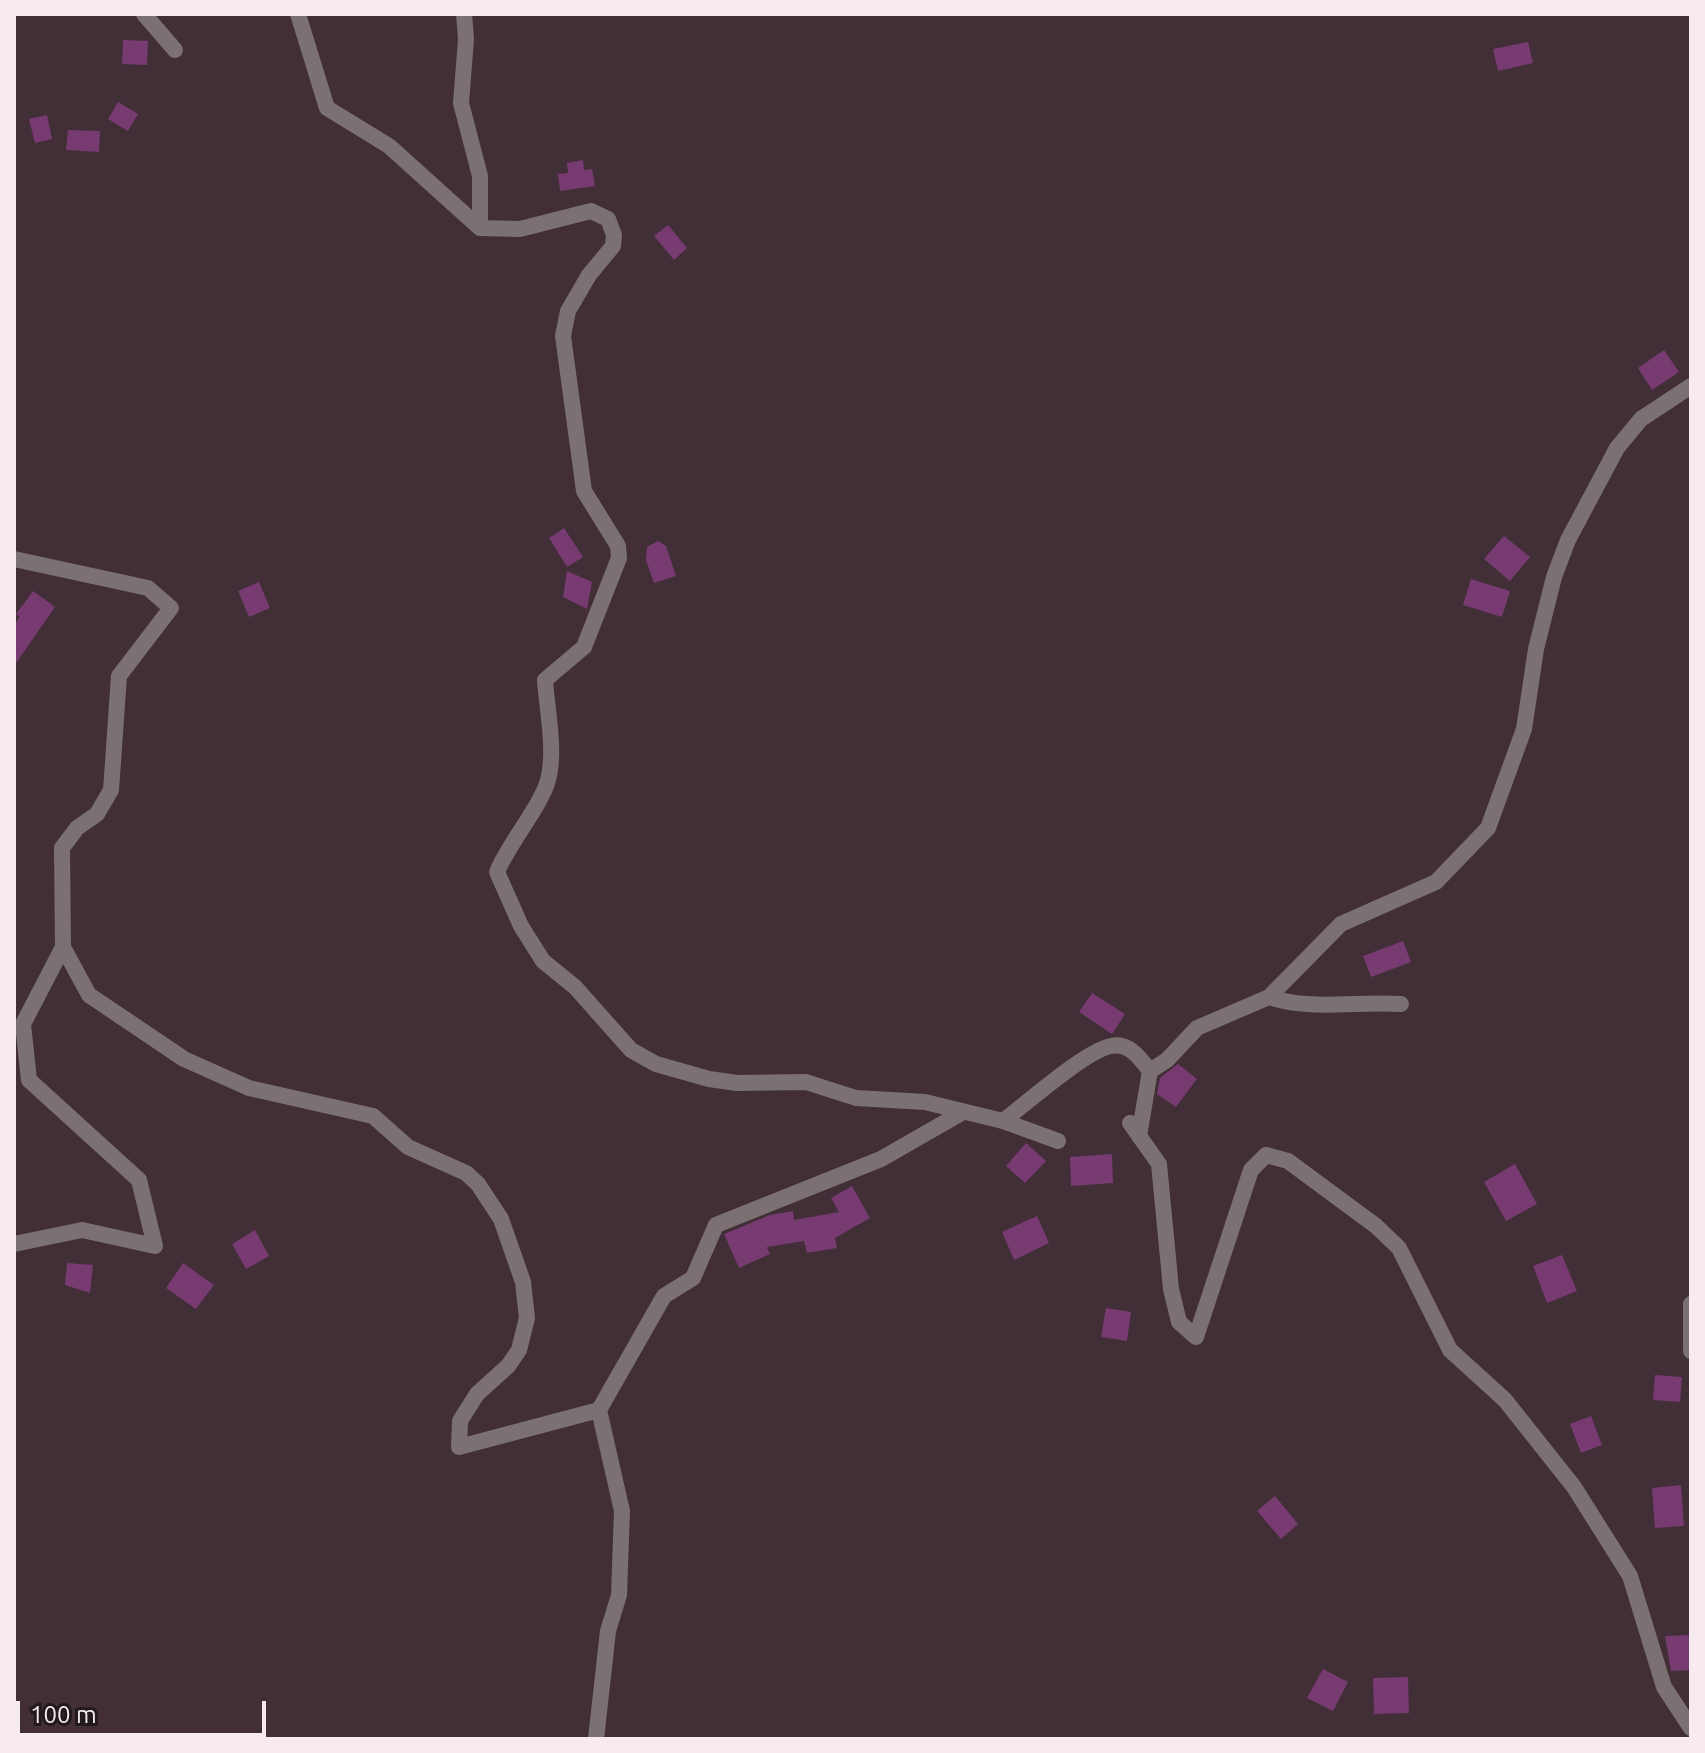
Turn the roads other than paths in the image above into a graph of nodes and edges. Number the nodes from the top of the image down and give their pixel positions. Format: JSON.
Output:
{"nodes":[{"id":1,"x":144,"y":14,"type":"edge"},
{"id":2,"x":298,"y":14,"type":"edge"},
{"id":3,"x":464,"y":14,"type":"edge"},
{"id":4,"x":175,"y":50,"type":"dead end"},
{"id":5,"x":480,"y":228,"type":"junction"},
{"id":6,"x":1691,"y":386,"type":"edge"},
{"id":7,"x":14,"y":559,"type":"edge"},
{"id":8,"x":63,"y":947,"type":"junction"},
{"id":9,"x":1269,"y":997,"type":"junction"},
{"id":10,"x":1401,"y":1004,"type":"dead end"},
{"id":11,"x":1150,"y":1071,"type":"junction"},
{"id":12,"x":963,"y":1112,"type":"junction"},
{"id":13,"x":1003,"y":1121,"type":"junction"},
{"id":14,"x":1058,"y":1141,"type":"dead end"},
{"id":15,"x":14,"y":1244,"type":"edge"},
{"id":16,"x":1691,"y":1304,"type":"edge"},
{"id":17,"x":1691,"y":1351,"type":"edge"},
{"id":18,"x":599,"y":1410,"type":"junction"},
{"id":19,"x":1691,"y":1728,"type":"edge"},
{"id":20,"x":596,"y":1739,"type":"edge"}],
"edges":[{"from":1,"to":4,"type":"street"},
{"from":2,"to":5,"type":"street"},
{"from":3,"to":5,"type":"street"},
{"from":5,"to":12,"type":"street"},
{"from":6,"to":9,"type":"street"},
{"from":7,"to":8,"type":"street"},
{"from":8,"to":15,"type":"street"},
{"from":8,"to":18,"type":"street"},
{"from":9,"to":10,"type":"street"},
{"from":9,"to":11,"type":"street"},
{"from":11,"to":13,"type":"street"},
{"from":11,"to":19,"type":"street"},
{"from":12,"to":13,"type":"street"},
{"from":12,"to":18,"type":"street"},
{"from":13,"to":14,"type":"street"},
{"from":16,"to":17,"type":"street"},
{"from":18,"to":20,"type":"street"}]}
